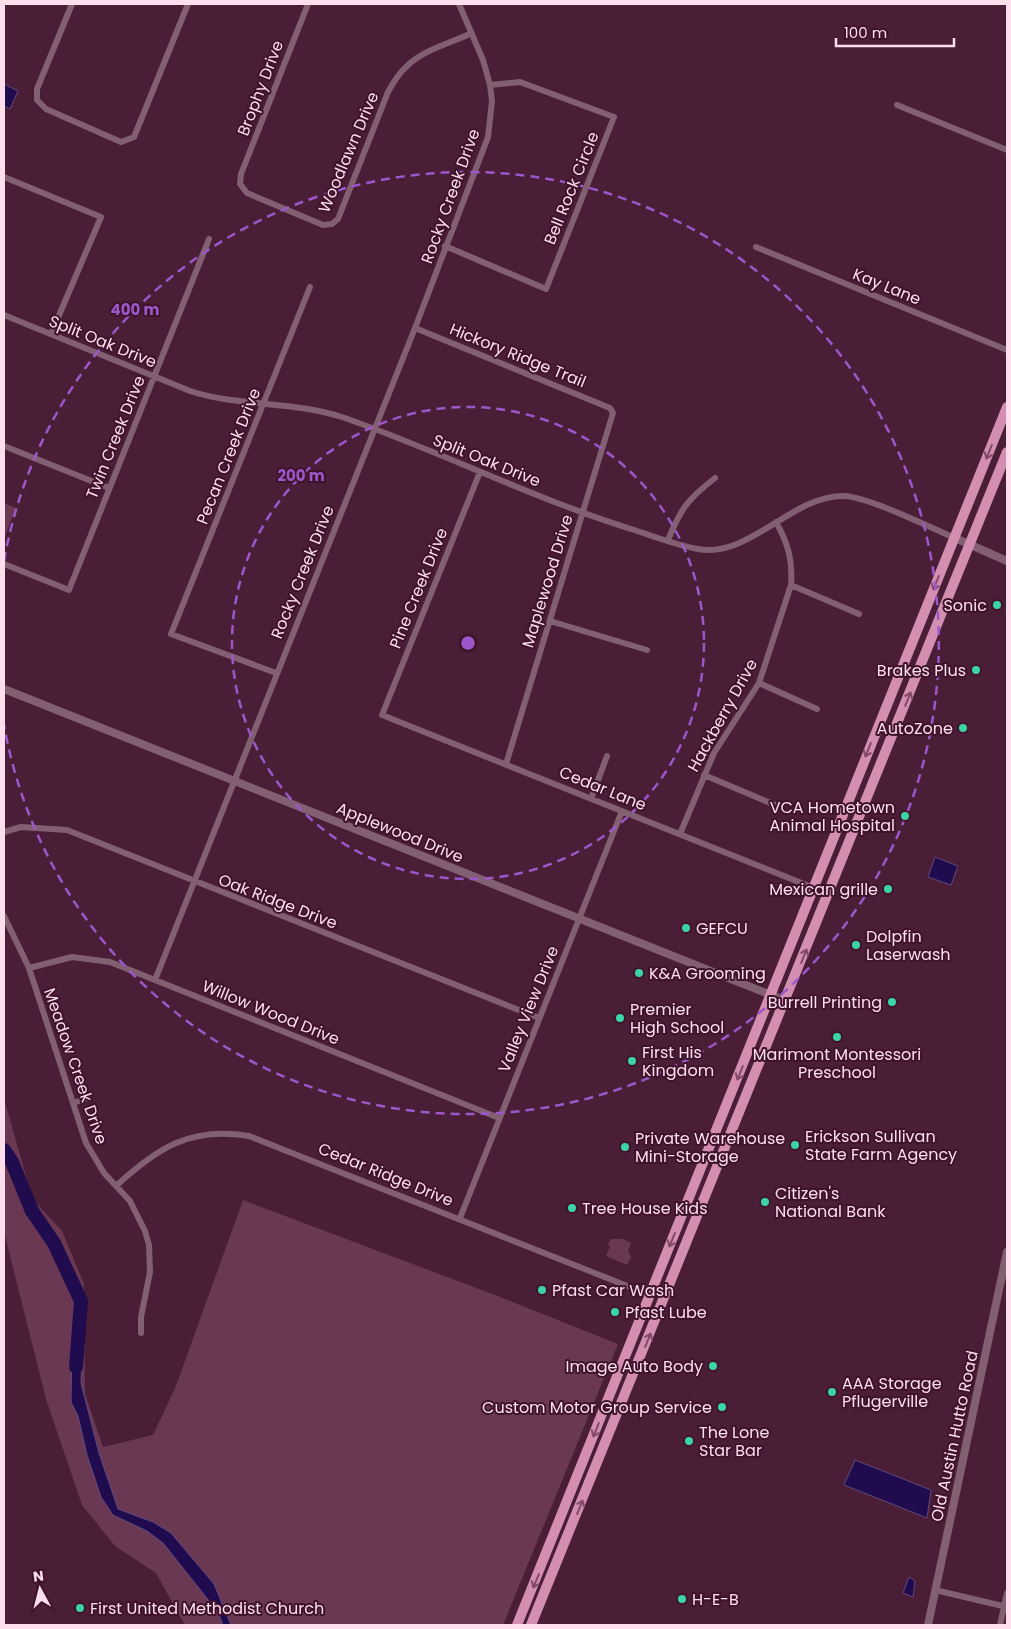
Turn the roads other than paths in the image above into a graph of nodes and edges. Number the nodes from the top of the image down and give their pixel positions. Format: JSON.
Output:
{"nodes":[{"id":1,"x":72,"y":4,"type":"edge"},
{"id":2,"x":188,"y":4,"type":"edge"},
{"id":3,"x":308,"y":4,"type":"edge"},
{"id":4,"x":459,"y":4,"type":"edge"},
{"id":5,"x":472,"y":33,"type":"junction"},
{"id":6,"x":490,"y":85,"type":"junction"},
{"id":7,"x":897,"y":105,"type":"dead end"},
{"id":8,"x":1007,"y":150,"type":"edge"},
{"id":9,"x":4,"y":176,"type":"edge"},
{"id":10,"x":240,"y":184,"type":"joint"},
{"id":11,"x":209,"y":240,"type":"dead end"},
{"id":12,"x":445,"y":246,"type":"junction"},
{"id":13,"x":756,"y":247,"type":"dead end"},
{"id":14,"x":310,"y":287,"type":"dead end"},
{"id":15,"x":4,"y":315,"type":"edge"},
{"id":16,"x":415,"y":328,"type":"junction"},
{"id":17,"x":51,"y":334,"type":"junction"},
{"id":18,"x":1007,"y":350,"type":"edge"},
{"id":19,"x":154,"y":376,"type":"junction"},
{"id":20,"x":264,"y":404,"type":"junction"},
{"id":21,"x":1007,"y":407,"type":"edge"},
{"id":22,"x":610,"y":408,"type":"joint"},
{"id":23,"x":374,"y":430,"type":"junction"},
{"id":24,"x":4,"y":446,"type":"edge"},
{"id":25,"x":1007,"y":452,"type":"edge"},
{"id":26,"x":480,"y":472,"type":"junction"},
{"id":27,"x":715,"y":478,"type":"dead end"},
{"id":28,"x":109,"y":488,"type":"junction"},
{"id":29,"x":582,"y":513,"type":"junction"},
{"id":30,"x":776,"y":522,"type":"junction"},
{"id":31,"x":955,"y":538,"type":"junction"},
{"id":32,"x":668,"y":540,"type":"junction"},
{"id":33,"x":970,"y":545,"type":"junction"},
{"id":34,"x":1007,"y":561,"type":"edge"},
{"id":35,"x":4,"y":564,"type":"edge"},
{"id":36,"x":791,"y":585,"type":"junction"},
{"id":37,"x":859,"y":614,"type":"dead end"},
{"id":38,"x":550,"y":621,"type":"junction"},
{"id":39,"x":647,"y":650,"type":"dead end"},
{"id":40,"x":276,"y":673,"type":"junction"},
{"id":41,"x":759,"y":683,"type":"junction"},
{"id":42,"x":4,"y":689,"type":"edge"},
{"id":43,"x":817,"y":709,"type":"dead end"},
{"id":44,"x":382,"y":714,"type":"joint"},
{"id":45,"x":607,"y":756,"type":"dead end"},
{"id":46,"x":506,"y":764,"type":"junction"},
{"id":47,"x":704,"y":775,"type":"junction"},
{"id":48,"x":234,"y":781,"type":"junction"},
{"id":49,"x":591,"y":799,"type":"junction"},
{"id":50,"x":780,"y":807,"type":"dead end"},
{"id":51,"x":622,"y":811,"type":"junction"},
{"id":52,"x":4,"y":832,"type":"edge"},
{"id":53,"x":680,"y":834,"type":"junction"},
{"id":54,"x":194,"y":882,"type":"junction"},
{"id":55,"x":814,"y":888,"type":"junction"},
{"id":56,"x":4,"y":916,"type":"edge"},
{"id":57,"x":579,"y":919,"type":"junction"},
{"id":58,"x":29,"y":968,"type":"junction"},
{"id":59,"x":155,"y":980,"type":"junction"},
{"id":60,"x":772,"y":995,"type":"junction"},
{"id":61,"x":786,"y":1001,"type":"junction"},
{"id":62,"x":539,"y":1018,"type":"junction"},
{"id":63,"x":88,"y":1098,"type":"dead end"},
{"id":64,"x":73,"y":1103,"type":"junction"},
{"id":65,"x":499,"y":1118,"type":"junction"},
{"id":66,"x":116,"y":1186,"type":"junction"},
{"id":67,"x":460,"y":1218,"type":"junction"},
{"id":68,"x":1007,"y":1252,"type":"edge"},
{"id":69,"x":1005,"y":1271,"type":"edge"},
{"id":70,"x":650,"y":1295,"type":"junction"},
{"id":71,"x":141,"y":1332,"type":"dead end"},
{"id":72,"x":614,"y":1385,"type":"junction"},
{"id":73,"x":627,"y":1391,"type":"junction"},
{"id":74,"x":935,"y":1590,"type":"junction"},
{"id":75,"x":1007,"y":1593,"type":"edge"},
{"id":76,"x":1006,"y":1606,"type":"edge"},
{"id":77,"x":517,"y":1625,"type":"edge"},
{"id":78,"x":531,"y":1625,"type":"edge"},
{"id":79,"x":928,"y":1625,"type":"edge"},
{"id":80,"x":1000,"y":1625,"type":"edge"}],
"edges":[{"from":1,"to":2,"type":"street"},
{"from":3,"to":10,"type":"street","name":"Brophy Drive"},
{"from":4,"to":5,"type":"street","name":"Rocky Creek Drive"},
{"from":5,"to":6,"type":"street","name":"Rocky Creek Drive"},
{"from":5,"to":10,"type":"street","name":"Woodlawn Drive"},
{"from":6,"to":12,"type":"street","name":"Rocky Creek Drive"},
{"from":6,"to":12,"type":"street","name":"Bell Rock Circle"},
{"from":7,"to":8,"type":"street"},
{"from":9,"to":17,"type":"street"},
{"from":11,"to":19,"type":"street","name":"Twin Creek Drive"},
{"from":12,"to":16,"type":"street","name":"Rocky Creek Drive"},
{"from":13,"to":18,"type":"street","name":"Kay Lane"},
{"from":14,"to":20,"type":"street","name":"Pecan Creek Drive"},
{"from":15,"to":17,"type":"street","name":"Split Oak Drive"},
{"from":16,"to":22,"type":"street","name":"Hickory Ridge Trail"},
{"from":16,"to":23,"type":"street","name":"Rocky Creek Drive"},
{"from":17,"to":19,"type":"street","name":"Split Oak Drive"},
{"from":19,"to":20,"type":"street","name":"Split Oak Drive"},
{"from":19,"to":28,"type":"street","name":"Twin Creek Drive"},
{"from":20,"to":23,"type":"street","name":"Split Oak Drive"},
{"from":20,"to":40,"type":"street","name":"Pecan Creek Drive"},
{"from":21,"to":31,"type":"main road","one_way":true},
{"from":22,"to":29,"type":"street","name":"Maplewood Drive"},
{"from":23,"to":26,"type":"street","name":"Split Oak Drive"},
{"from":23,"to":40,"type":"street","name":"Rocky Creek Drive"},
{"from":24,"to":28,"type":"street"},
{"from":25,"to":33,"type":"main road"},
{"from":26,"to":29,"type":"street","name":"Split Oak Drive"},
{"from":26,"to":44,"type":"street","name":"Pine Creek Drive"},
{"from":27,"to":32,"type":"street"},
{"from":28,"to":35,"type":"street","name":"Twin Creek Drive"},
{"from":29,"to":32,"type":"street","name":"Split Oak Drive"},
{"from":29,"to":38,"type":"street","name":"Maplewood Drive"},
{"from":30,"to":31,"type":"street","name":"Split Oak Drive"},
{"from":30,"to":32,"type":"street","name":"Split Oak Drive"},
{"from":30,"to":36,"type":"street","name":"Hackberry Drive"},
{"from":31,"to":33,"type":"street"},
{"from":31,"to":55,"type":"main road","one_way":true},
{"from":33,"to":34,"type":"street"},
{"from":61,"to":33,"type":"main road","one_way":true},
{"from":36,"to":37,"type":"street"},
{"from":36,"to":41,"type":"street","name":"Hackberry Drive"},
{"from":38,"to":39,"type":"street"},
{"from":38,"to":46,"type":"street","name":"Maplewood Drive"},
{"from":40,"to":48,"type":"street","name":"Rocky Creek Drive"},
{"from":41,"to":43,"type":"street"},
{"from":41,"to":47,"type":"street","name":"Hackberry Drive"},
{"from":42,"to":48,"type":"street","name":"Applewood Drive"},
{"from":44,"to":46,"type":"street","name":"Cedar Lane"},
{"from":45,"to":49,"type":"street"},
{"from":46,"to":49,"type":"street","name":"Cedar Lane"},
{"from":47,"to":50,"type":"street"},
{"from":47,"to":53,"type":"street","name":"Hackberry Drive"},
{"from":48,"to":54,"type":"street","name":"Rocky Creek Drive"},
{"from":48,"to":57,"type":"street","name":"Applewood Drive"},
{"from":49,"to":51,"type":"street","name":"Cedar Lane"},
{"from":51,"to":53,"type":"street","name":"Cedar Lane"},
{"from":51,"to":57,"type":"street","name":"Valley View Drive"},
{"from":52,"to":54,"type":"street","name":"Oak Ridge Drive"},
{"from":53,"to":55,"type":"street","name":"Cedar Lane"},
{"from":54,"to":59,"type":"street","name":"Rocky Creek Drive"},
{"from":54,"to":62,"type":"street","name":"Oak Ridge Drive"},
{"from":55,"to":60,"type":"main road"},
{"from":56,"to":58,"type":"street","name":"Meadow Creek Drive"},
{"from":57,"to":60,"type":"street","name":"Applewood Drive"},
{"from":57,"to":62,"type":"street","name":"Valley View Drive"},
{"from":58,"to":59,"type":"street","name":"Willow Wood Drive"},
{"from":58,"to":64,"type":"street","name":"Meadow Creek Drive"},
{"from":59,"to":65,"type":"street","name":"Willow Wood Drive"},
{"from":60,"to":61,"type":"street","name":"Applewood Drive"},
{"from":60,"to":70,"type":"main road","one_way":true},
{"from":73,"to":61,"type":"main road","one_way":true},
{"from":62,"to":65,"type":"street","name":"Valley View Drive"},
{"from":63,"to":64,"type":"street"},
{"from":64,"to":66,"type":"street","name":"Meadow Creek Drive"},
{"from":65,"to":67,"type":"street","name":"Valley View Drive"},
{"from":66,"to":67,"type":"street","name":"Cedar Ridge Drive"},
{"from":66,"to":71,"type":"street","name":"Meadow Creek Drive"},
{"from":67,"to":70,"type":"street","name":"Cedar Ridge Drive"},
{"from":68,"to":69,"type":"street","name":"Old Austin Hutto Road"},
{"from":69,"to":74,"type":"street","name":"Old Austin Hutto Road"},
{"from":70,"to":72,"type":"main road"},
{"from":72,"to":73,"type":"street"},
{"from":72,"to":77,"type":"main road","one_way":true},
{"from":78,"to":73,"type":"main road","one_way":true},
{"from":74,"to":76,"type":"street"},
{"from":74,"to":79,"type":"street","name":"Old Austin Hutto Road"},
{"from":75,"to":76,"type":"street"},
{"from":76,"to":80,"type":"street"}]}
